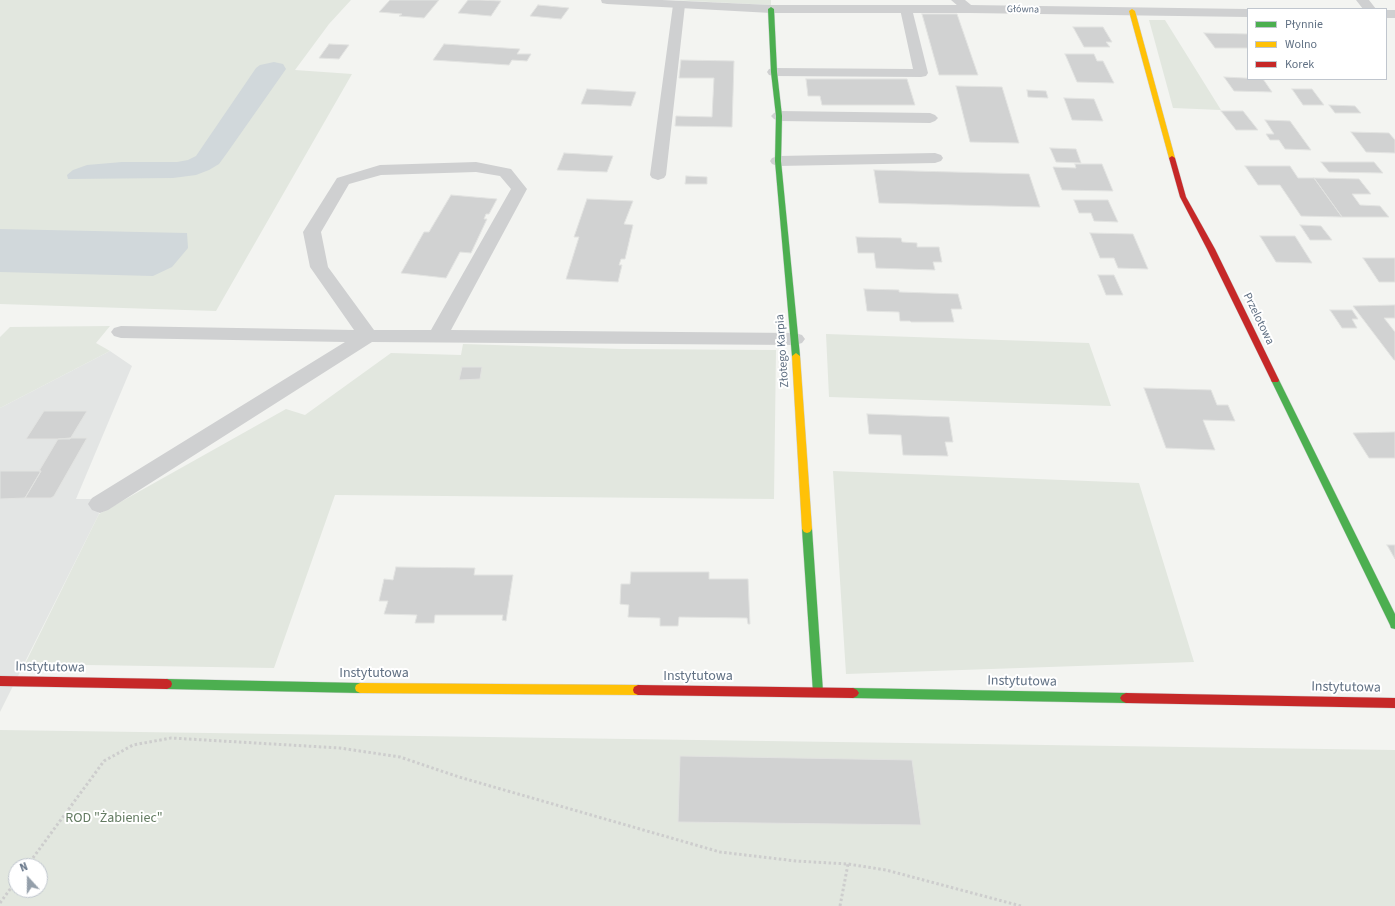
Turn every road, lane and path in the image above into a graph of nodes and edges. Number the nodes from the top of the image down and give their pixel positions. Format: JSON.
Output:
{"nodes":[{"id":1,"x":607,"y":0,"type":"edge"},
{"id":2,"x":957,"y":0,"type":"edge"},
{"id":3,"x":1362,"y":0,"type":"edge"},
{"id":4,"x":679,"y":5,"type":"junction"},
{"id":5,"x":1369,"y":8,"type":"edge"},
{"id":6,"x":771,"y":9,"type":"junction"},
{"id":7,"x":906,"y":9,"type":"junction"},
{"id":8,"x":970,"y":9,"type":"junction"},
{"id":9,"x":1132,"y":11,"type":"junction"},
{"id":10,"x":1247,"y":12,"type":"edge"},
{"id":11,"x":774,"y":72,"type":"junction"},
{"id":12,"x":778,"y":116,"type":"junction"},
{"id":13,"x":930,"y":118,"type":"dead end"},
{"id":14,"x":935,"y":158,"type":"dead end"},
{"id":15,"x":778,"y":161,"type":"junction"},
{"id":16,"x":658,"y":175,"type":"dead end"},
{"id":17,"x":121,"y":332,"type":"dead end"},
{"id":18,"x":368,"y":336,"type":"junction"},
{"id":19,"x":438,"y":336,"type":"junction"},
{"id":20,"x":795,"y":339,"type":"junction"},
{"id":21,"x":100,"y":504,"type":"dead end"},
{"id":22,"x":1395,"y":625,"type":"edge"},
{"id":23,"x":0,"y":681,"type":"edge"},
{"id":24,"x":818,"y":692,"type":"junction"},
{"id":25,"x":1395,"y":703,"type":"edge"},
{"id":26,"x":33,"y":858,"type":"edge"},
{"id":27,"x":848,"y":864,"type":"junction"},
{"id":28,"x":8,"y":892,"type":"edge"},
{"id":29,"x":0,"y":903,"type":"edge"},
{"id":30,"x":840,"y":906,"type":"edge"},
{"id":31,"x":1021,"y":906,"type":"edge"}],
"edges":[{"from":1,"to":4,"type":"street","name":"Główna"},
{"from":2,"to":8,"type":"street"},
{"from":3,"to":5,"type":"street"},
{"from":4,"to":6,"type":"street","name":"Główna"},
{"from":4,"to":16,"type":"street"},
{"from":6,"to":7,"type":"street","name":"Główna"},
{"from":6,"to":11,"type":"street","name":"Złotego Karpia"},
{"from":7,"to":8,"type":"street","name":"Główna"},
{"from":7,"to":11,"type":"street"},
{"from":8,"to":9,"type":"street","name":"Główna"},
{"from":9,"to":10,"type":"street","name":"Główna"},
{"from":9,"to":22,"type":"street","name":"Przelotowa"},
{"from":11,"to":12,"type":"street","name":"Złotego Karpia"},
{"from":12,"to":13,"type":"street"},
{"from":12,"to":15,"type":"street","name":"Złotego Karpia"},
{"from":14,"to":15,"type":"street"},
{"from":15,"to":20,"type":"street","name":"Złotego Karpia"},
{"from":17,"to":18,"type":"street"},
{"from":18,"to":19,"type":"street"},
{"from":18,"to":19,"type":"street"},
{"from":18,"to":21,"type":"street"},
{"from":19,"to":20,"type":"street"},
{"from":20,"to":24,"type":"street","name":"Złotego Karpia"},
{"from":23,"to":24,"type":"street","name":"Instytutowa"},
{"from":24,"to":25,"type":"street","name":"Instytutowa"},
{"from":26,"to":27,"type":"path"},
{"from":27,"to":30,"type":"path"},
{"from":27,"to":31,"type":"path"},
{"from":28,"to":29,"type":"path"}]}
